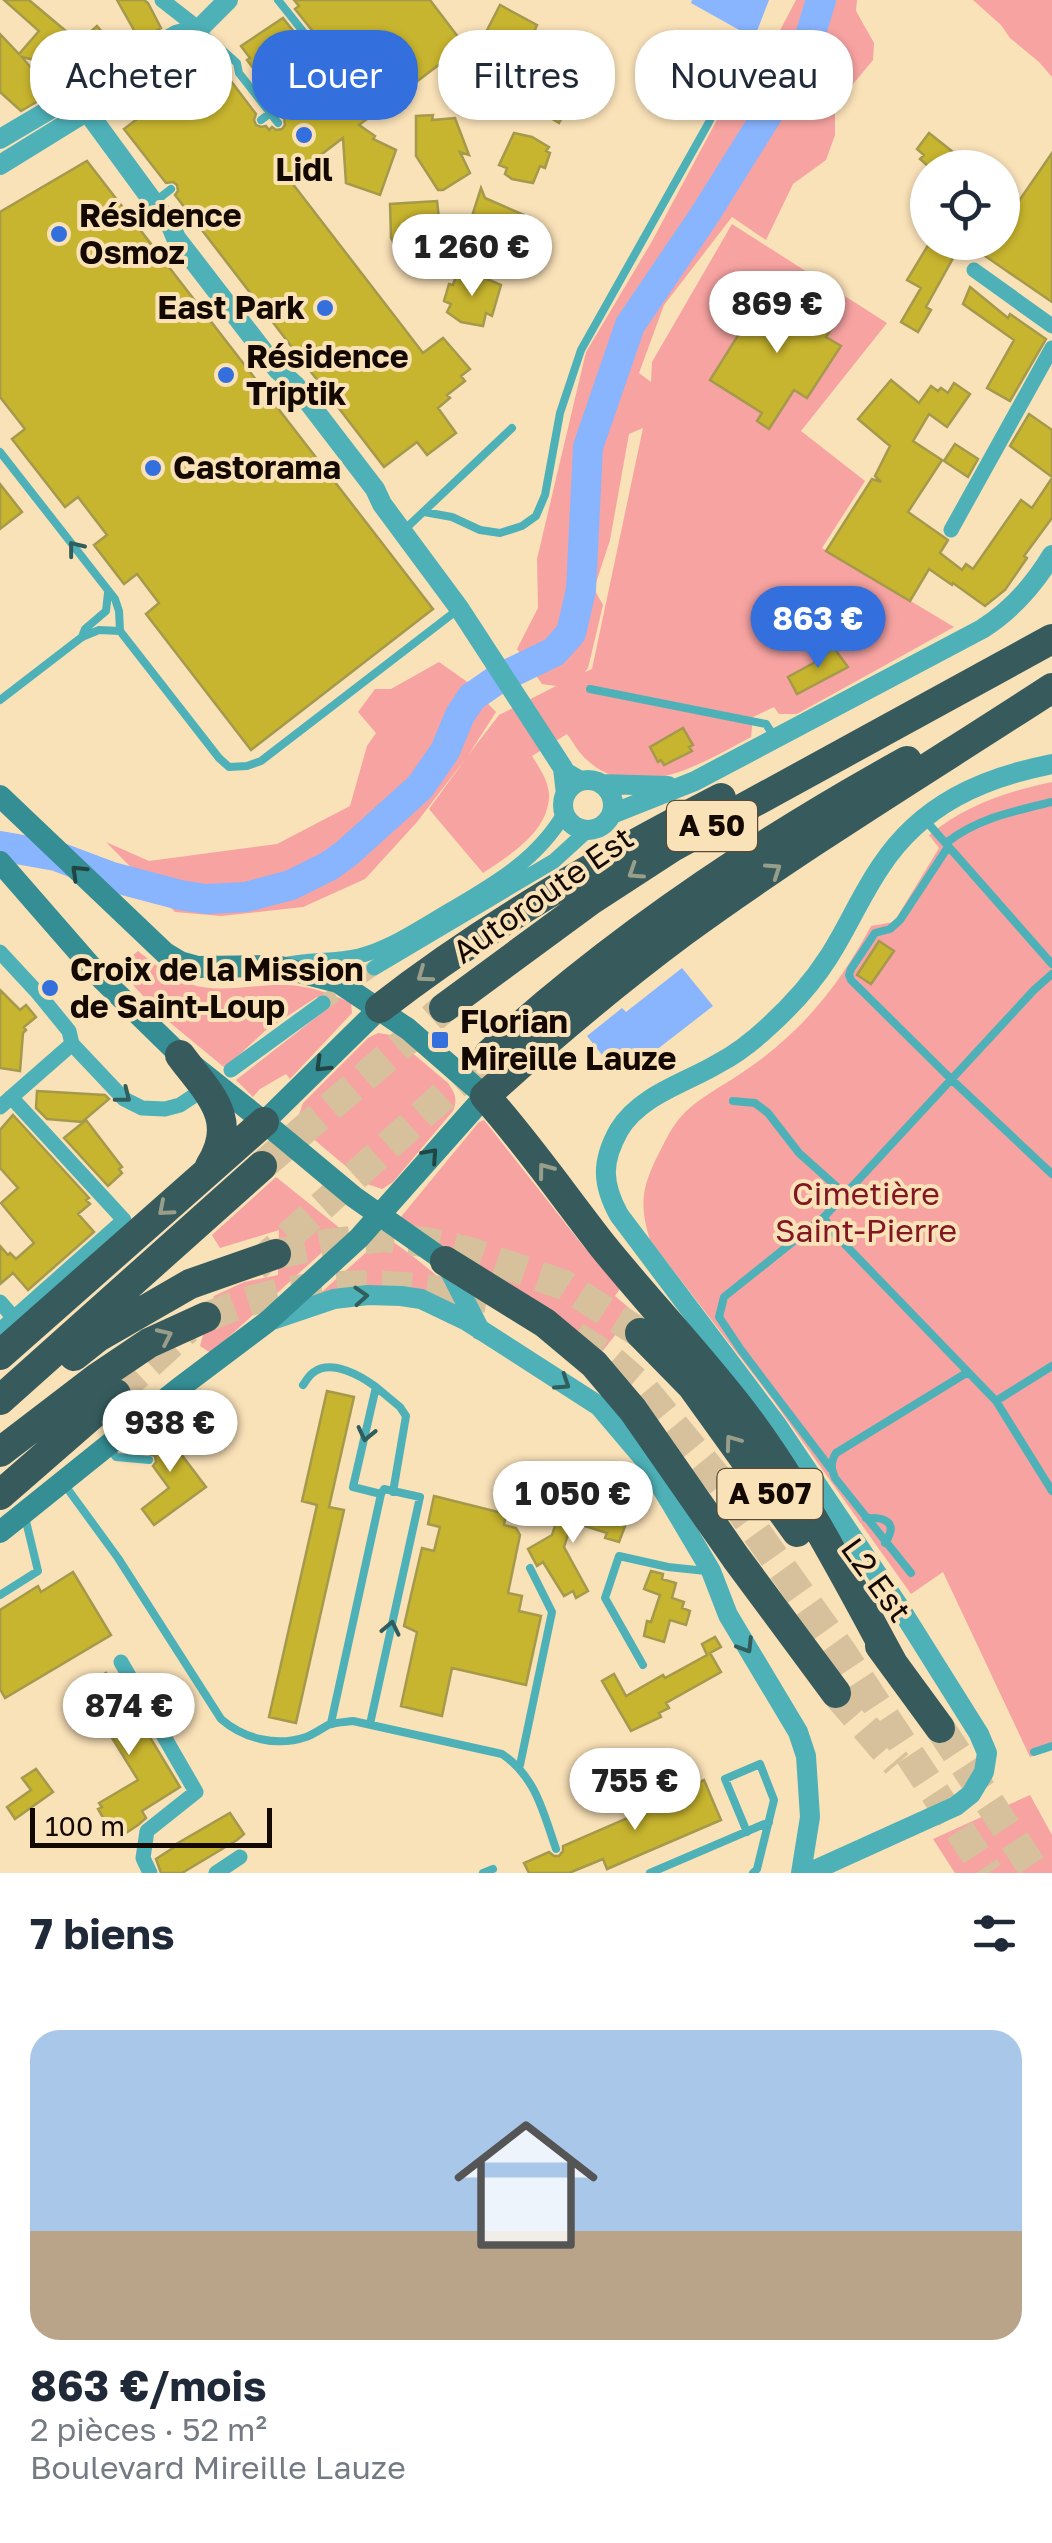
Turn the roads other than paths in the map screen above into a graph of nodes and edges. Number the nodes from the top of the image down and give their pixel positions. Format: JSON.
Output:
{"nodes":[{"id":1,"x":162,"y":0,"type":"edge"},
{"id":2,"x":228,"y":0,"type":"edge"},
{"id":3,"x":278,"y":0,"type":"edge"},
{"id":4,"x":199,"y":29,"type":"junction"},
{"id":5,"x":195,"y":30,"type":"edge"},
{"id":6,"x":302,"y":30,"type":"edge"},
{"id":7,"x":252,"y":90,"type":"edge"},
{"id":8,"x":38,"y":120,"type":"edge"},
{"id":9,"x":60,"y":120,"type":"edge"},
{"id":10,"x":92,"y":120,"type":"edge"},
{"id":11,"x":275,"y":120,"type":"edge"},
{"id":12,"x":709,"y":120,"type":"edge"},
{"id":13,"x":278,"y":123,"type":"dead end"},
{"id":14,"x":3,"y":133,"type":"edge"},
{"id":15,"x":19,"y":154,"type":"junction"},
{"id":16,"x":0,"y":165,"type":"edge"},
{"id":17,"x":171,"y":189,"type":"dead end"},
{"id":18,"x":153,"y":202,"type":"junction"},
{"id":19,"x":974,"y":270,"type":"dead end"},
{"id":20,"x":1052,"y":326,"type":"edge"},
{"id":21,"x":1052,"y":348,"type":"edge"},
{"id":22,"x":512,"y":428,"type":"dead end"},
{"id":23,"x":0,"y":452,"type":"edge"},
{"id":24,"x":424,"y":512,"type":"junction"},
{"id":25,"x":951,"y":530,"type":"dead end"},
{"id":26,"x":403,"y":531,"type":"junction"},
{"id":27,"x":1052,"y":555,"type":"edge"},
{"id":28,"x":108,"y":591,"type":"junction"},
{"id":29,"x":459,"y":608,"type":"junction"},
{"id":30,"x":120,"y":631,"type":"junction"},
{"id":31,"x":82,"y":638,"type":"junction"},
{"id":32,"x":1052,"y":639,"type":"edge"},
{"id":33,"x":996,"y":671,"type":"junction"},
{"id":34,"x":1052,"y":684,"type":"edge"},
{"id":35,"x":590,"y":690,"type":"dead end"},
{"id":36,"x":0,"y":700,"type":"edge"},
{"id":37,"x":775,"y":738,"type":"junction"},
{"id":38,"x":1052,"y":764,"type":"edge"},
{"id":39,"x":563,"y":768,"type":"junction"},
{"id":40,"x":593,"y":782,"type":"junction"},
{"id":41,"x":680,"y":786,"type":"junction"},
{"id":42,"x":0,"y":796,"type":"edge"},
{"id":43,"x":1052,"y":802,"type":"edge"},
{"id":44,"x":565,"y":804,"type":"junction"},
{"id":45,"x":612,"y":814,"type":"junction"},
{"id":46,"x":924,"y":818,"type":"junction"},
{"id":47,"x":588,"y":830,"type":"junction"},
{"id":48,"x":947,"y":845,"type":"junction"},
{"id":49,"x":0,"y":862,"type":"edge"},
{"id":50,"x":0,"y":952,"type":"edge"},
{"id":51,"x":1052,"y":964,"type":"edge"},
{"id":52,"x":276,"y":966,"type":"junction"},
{"id":53,"x":374,"y":968,"type":"tunnel mouth"},
{"id":54,"x":1052,"y":974,"type":"edge"},
{"id":55,"x":323,"y":1002,"type":"tunnel mouth"},
{"id":56,"x":380,"y":1008,"type":"junction"},
{"id":57,"x":444,"y":1008,"type":"tunnel mouth"},
{"id":58,"x":72,"y":1044,"type":"junction"},
{"id":59,"x":488,"y":1054,"type":"tunnel mouth"},
{"id":60,"x":180,"y":1056,"type":"junction"},
{"id":61,"x":231,"y":1070,"type":"dead end"},
{"id":62,"x":951,"y":1080,"type":"junction"},
{"id":63,"x":484,"y":1096,"type":"junction"},
{"id":64,"x":192,"y":1097,"type":"dead end"},
{"id":65,"x":733,"y":1101,"type":"dead end"},
{"id":66,"x":5,"y":1102,"type":"edge"},
{"id":67,"x":264,"y":1122,"type":"junction"},
{"id":68,"x":262,"y":1166,"type":"tunnel mouth"},
{"id":69,"x":1052,"y":1174,"type":"edge"},
{"id":70,"x":202,"y":1178,"type":"junction"},
{"id":71,"x":846,"y":1196,"type":"junction"},
{"id":72,"x":378,"y":1215,"type":"junction"},
{"id":73,"x":824,"y":1217,"type":"junction"},
{"id":74,"x":276,"y":1254,"type":"tunnel mouth"},
{"id":75,"x":445,"y":1261,"type":"junction"},
{"id":76,"x":0,"y":1302,"type":"edge"},
{"id":77,"x":206,"y":1317,"type":"tunnel mouth"},
{"id":78,"x":14,"y":1318,"type":"junction"},
{"id":79,"x":268,"y":1322,"type":"junction"},
{"id":80,"x":0,"y":1330,"type":"edge"},
{"id":81,"x":481,"y":1332,"type":"junction"},
{"id":82,"x":640,"y":1333,"type":"tunnel mouth"},
{"id":83,"x":0,"y":1354,"type":"edge"},
{"id":84,"x":1052,"y":1366,"type":"edge"},
{"id":85,"x":968,"y":1372,"type":"junction"},
{"id":86,"x":303,"y":1385,"type":"dead end"},
{"id":87,"x":376,"y":1387,"type":"junction"},
{"id":88,"x":178,"y":1389,"type":"junction"},
{"id":89,"x":116,"y":1394,"type":"tunnel mouth"},
{"id":90,"x":0,"y":1400,"type":"edge"},
{"id":91,"x":996,"y":1400,"type":"junction"},
{"id":92,"x":0,"y":1414,"type":"edge"},
{"id":93,"x":177,"y":1439,"type":"dead end"},
{"id":94,"x":107,"y":1445,"type":"junction"},
{"id":95,"x":0,"y":1452,"type":"edge"},
{"id":96,"x":149,"y":1460,"type":"dead end"},
{"id":97,"x":831,"y":1468,"type":"junction"},
{"id":98,"x":62,"y":1481,"type":"junction"},
{"id":99,"x":1052,"y":1491,"type":"edge"},
{"id":100,"x":393,"y":1492,"type":"junction"},
{"id":101,"x":381,"y":1494,"type":"junction"},
{"id":102,"x":12,"y":1504,"type":"edge"},
{"id":103,"x":866,"y":1518,"type":"junction"},
{"id":104,"x":0,"y":1532,"type":"edge"},
{"id":105,"x":886,"y":1543,"type":"junction"},
{"id":106,"x":530,"y":1568,"type":"dead end"},
{"id":107,"x":711,"y":1571,"type":"junction"},
{"id":108,"x":911,"y":1573,"type":"dead end"},
{"id":109,"x":0,"y":1595,"type":"edge"},
{"id":110,"x":121,"y":1662,"type":"dead end"},
{"id":111,"x":892,"y":1662,"type":"junction"},
{"id":112,"x":643,"y":1665,"type":"dead end"},
{"id":113,"x":836,"y":1694,"type":"tunnel mouth"},
{"id":114,"x":332,"y":1724,"type":"junction"},
{"id":115,"x":370,"y":1724,"type":"junction"},
{"id":116,"x":940,"y":1728,"type":"tunnel mouth"},
{"id":117,"x":1052,"y":1746,"type":"edge"},
{"id":118,"x":1034,"y":1752,"type":"dead end"},
{"id":119,"x":520,"y":1766,"type":"junction"},
{"id":120,"x":769,"y":1822,"type":"junction"},
{"id":121,"x":747,"y":1832,"type":"junction"},
{"id":122,"x":556,"y":1849,"type":"dead end"},
{"id":123,"x":240,"y":1857,"type":"dead end"},
{"id":124,"x":150,"y":1873,"type":"edge"},
{"id":125,"x":216,"y":1873,"type":"edge"},
{"id":126,"x":650,"y":1873,"type":"edge"},
{"id":127,"x":752,"y":1873,"type":"edge"},
{"id":128,"x":800,"y":1873,"type":"edge"},
{"id":129,"x":808,"y":1873,"type":"edge"}],
"edges":[{"from":1,"to":4,"type":"street"},
{"from":2,"to":4,"type":"street"},
{"from":3,"to":6,"type":"lane"},
{"from":4,"to":5,"type":"street"},
{"from":4,"to":7,"type":"lane"},
{"from":8,"to":14,"type":"street"},
{"from":9,"to":15,"type":"street"},
{"from":10,"to":18,"type":"street"},
{"from":11,"to":13,"type":"lane"},
{"from":12,"to":24,"type":"lane"},
{"from":14,"to":15,"type":"street"},
{"from":15,"to":16,"type":"street"},
{"from":17,"to":18,"type":"lane"},
{"from":18,"to":26,"type":"street"},
{"from":19,"to":20,"type":"street"},
{"from":21,"to":25,"type":"street"},
{"from":22,"to":24,"type":"lane"},
{"from":28,"to":23,"type":"lane","one_way":true},
{"from":24,"to":26,"type":"lane"},
{"from":26,"to":29,"type":"street"},
{"from":27,"to":37,"type":"street"},
{"from":28,"to":30,"type":"lane"},
{"from":28,"to":31,"type":"lane"},
{"from":29,"to":30,"type":"lane"},
{"from":29,"to":39,"type":"street"},
{"from":30,"to":31,"type":"lane"},
{"from":31,"to":36,"type":"lane"},
{"from":32,"to":33,"type":"highway","name":"Autoroute Est","number":"A 50"},
{"from":33,"to":56,"type":"highway","one_way":true},
{"from":33,"to":57,"type":"highway","name":"Autoroute Est","number":"A 50","one_way":true},
{"from":34,"to":59,"type":"highway","number":"A 50"},
{"from":63,"to":34,"type":"highway","one_way":true},
{"from":35,"to":37,"type":"lane"},
{"from":37,"to":41,"type":"street"},
{"from":38,"to":46,"type":"street"},
{"from":39,"to":40,"type":"street"},
{"from":39,"to":44,"type":"street"},
{"from":40,"to":41,"type":"street"},
{"from":40,"to":44,"type":"street"},
{"from":40,"to":45,"type":"street"},
{"from":41,"to":45,"type":"street"},
{"from":52,"to":42,"type":"main road","one_way":true},
{"from":43,"to":48,"type":"lane"},
{"from":44,"to":47,"type":"street"},
{"from":44,"to":52,"type":"street"},
{"from":45,"to":47,"type":"street"},
{"from":46,"to":48,"type":"lane"},
{"from":46,"to":129,"type":"street"},
{"from":47,"to":53,"type":"street"},
{"from":48,"to":51,"type":"lane"},
{"from":48,"to":62,"type":"lane"},
{"from":49,"to":60,"type":"main road"},
{"from":50,"to":58,"type":"street"},
{"from":52,"to":56,"type":"main road"},
{"from":54,"to":62,"type":"lane"},
{"from":55,"to":61,"type":"street"},
{"from":56,"to":63,"type":"main road"},
{"from":56,"to":67,"type":"main road","one_way":true},
{"from":58,"to":64,"type":"street","one_way":true},
{"from":58,"to":66,"type":"street"},
{"from":60,"to":67,"type":"main road"},
{"from":60,"to":70,"type":"highway"},
{"from":62,"to":69,"type":"lane"},
{"from":62,"to":71,"type":"lane"},
{"from":72,"to":63,"type":"main road","one_way":true},
{"from":111,"to":63,"type":"highway","one_way":true},
{"from":65,"to":71,"type":"lane"},
{"from":66,"to":78,"type":"street"},
{"from":67,"to":70,"type":"highway"},
{"from":67,"to":72,"type":"main road"},
{"from":68,"to":90,"type":"highway"},
{"from":70,"to":83,"type":"highway","one_way":true},
{"from":71,"to":73,"type":"lane"},
{"from":72,"to":75,"type":"main road"},
{"from":72,"to":79,"type":"main road"},
{"from":73,"to":85,"type":"lane"},
{"from":73,"to":97,"type":"lane"},
{"from":74,"to":92,"type":"highway"},
{"from":75,"to":81,"type":"street"},
{"from":75,"to":113,"type":"highway"},
{"from":76,"to":78,"type":"street"},
{"from":95,"to":77,"type":"highway","one_way":true},
{"from":78,"to":80,"type":"street"},
{"from":79,"to":81,"type":"street","one_way":true},
{"from":79,"to":88,"type":"main road"},
{"from":81,"to":107,"type":"street","one_way":true},
{"from":111,"to":82,"type":"highway","name":"L2 Est","number":"A 507","one_way":true},
{"from":84,"to":91,"type":"lane"},
{"from":85,"to":91,"type":"lane"},
{"from":85,"to":97,"type":"lane"},
{"from":86,"to":87,"type":"lane"},
{"from":87,"to":100,"type":"lane"},
{"from":87,"to":101,"type":"lane","one_way":true},
{"from":88,"to":93,"type":"lane"},
{"from":88,"to":94,"type":"main road"},
{"from":89,"to":102,"type":"highway"},
{"from":91,"to":99,"type":"lane"},
{"from":94,"to":96,"type":"lane"},
{"from":94,"to":98,"type":"main road"},
{"from":97,"to":103,"type":"lane"},
{"from":98,"to":102,"type":"main road"},
{"from":98,"to":114,"type":"lane"},
{"from":100,"to":101,"type":"lane"},
{"from":115,"to":100,"type":"lane","one_way":true},
{"from":101,"to":114,"type":"lane"},
{"from":102,"to":104,"type":"main road"},
{"from":102,"to":109,"type":"lane"},
{"from":103,"to":105,"type":"lane"},
{"from":103,"to":105,"type":"lane"},
{"from":105,"to":108,"type":"lane"},
{"from":106,"to":119,"type":"lane"},
{"from":107,"to":112,"type":"lane"},
{"from":107,"to":128,"type":"street","one_way":true},
{"from":110,"to":124,"type":"street"},
{"from":111,"to":116,"type":"highway","name":"L2 Est","number":"A 507"},
{"from":114,"to":115,"type":"lane"},
{"from":115,"to":119,"type":"lane"},
{"from":117,"to":118,"type":"lane"},
{"from":119,"to":122,"type":"lane"},
{"from":120,"to":121,"type":"lane"},
{"from":120,"to":121,"type":"lane"},
{"from":120,"to":127,"type":"lane"},
{"from":121,"to":126,"type":"lane"},
{"from":123,"to":125,"type":"street"}]}
